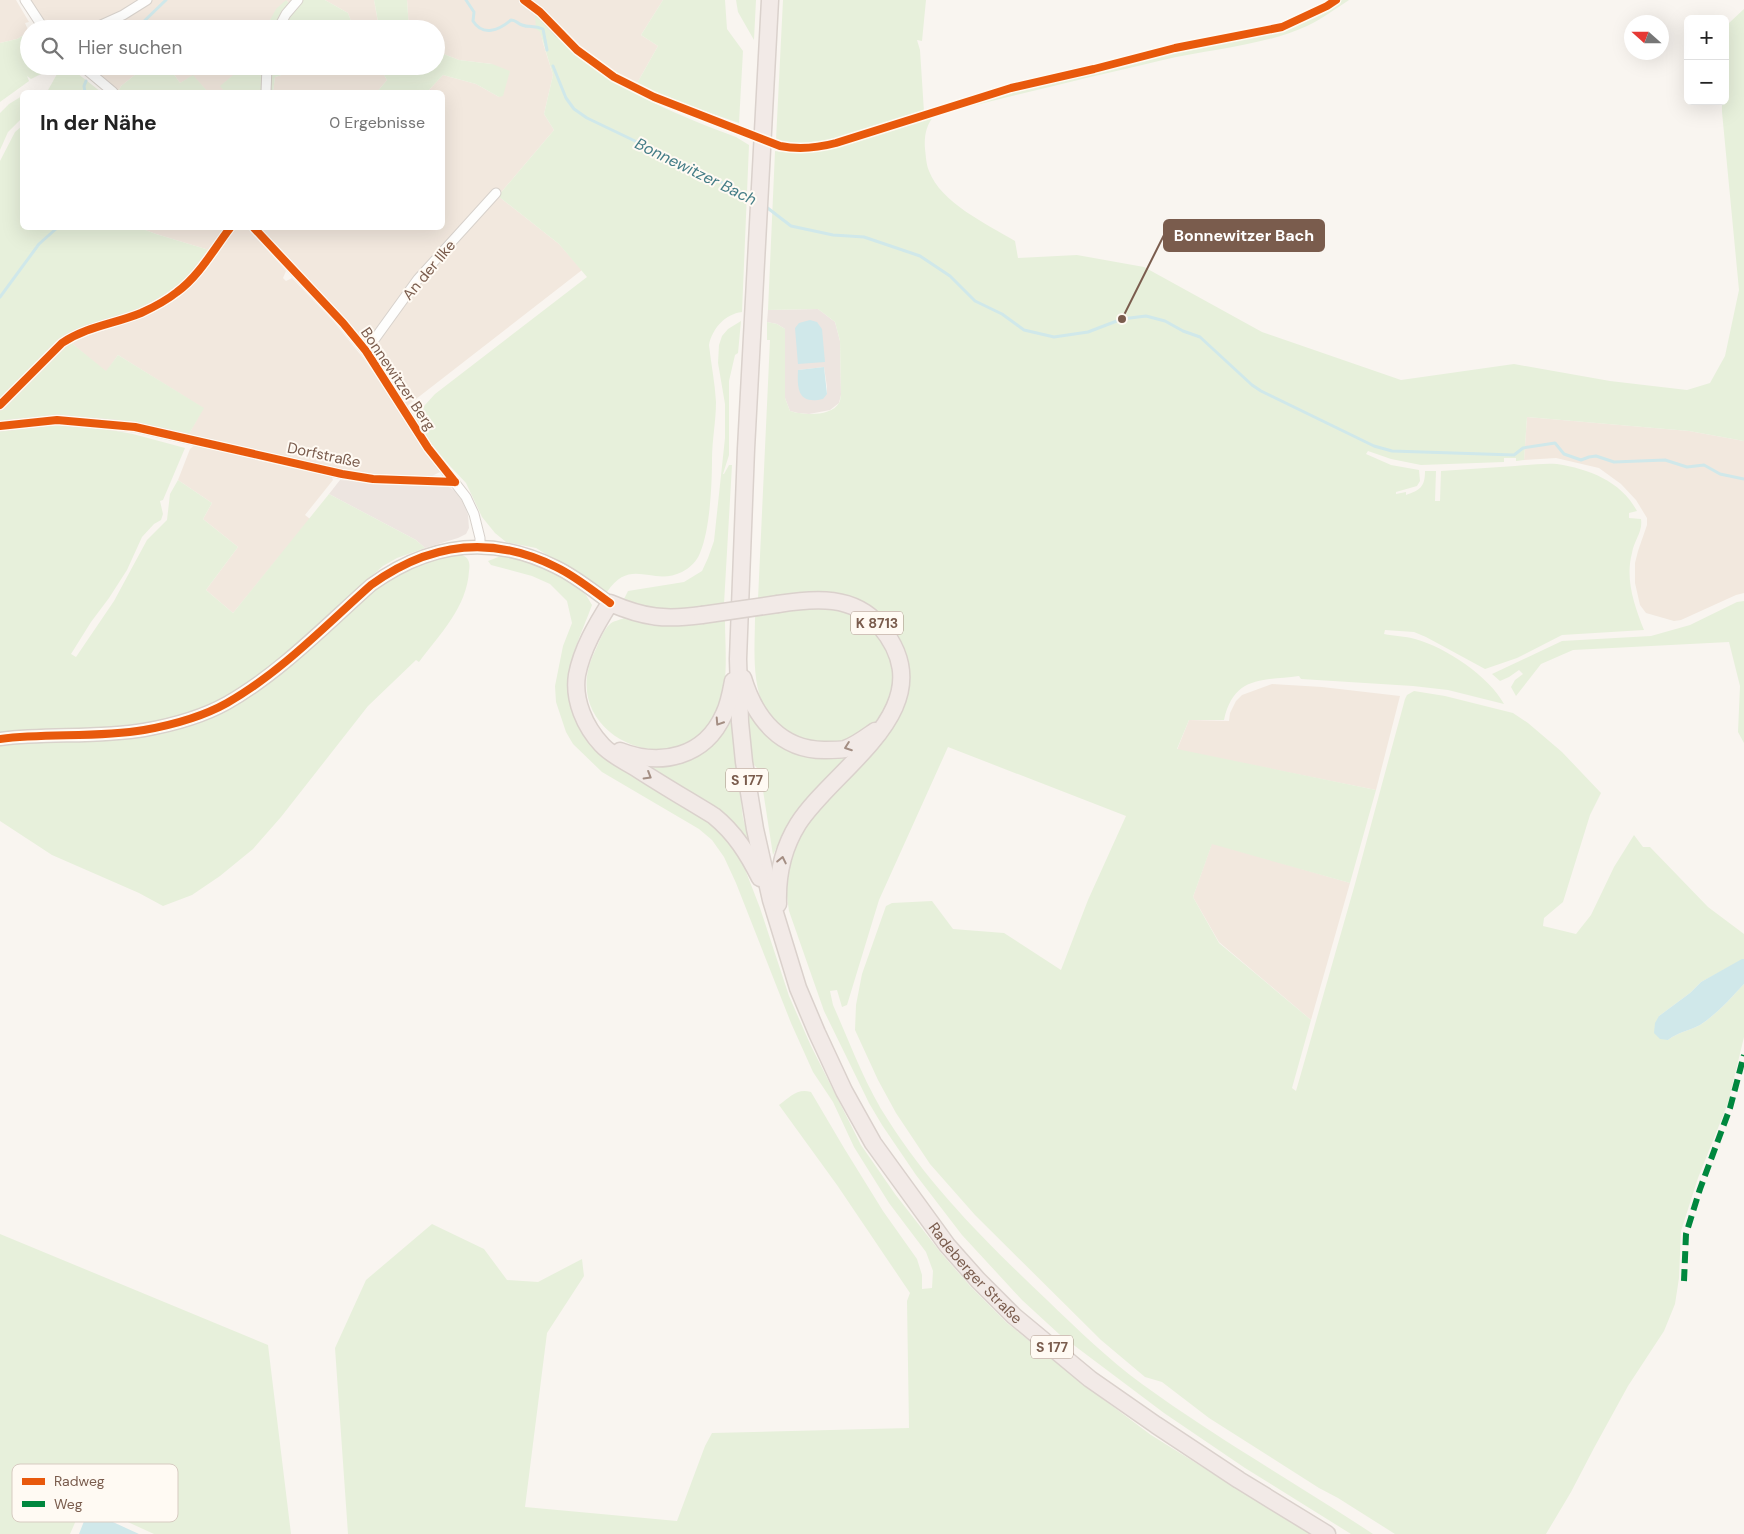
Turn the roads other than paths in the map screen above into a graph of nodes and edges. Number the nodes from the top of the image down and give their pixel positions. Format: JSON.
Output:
{"nodes":[{"id":1,"x":25,"y":0,"type":"edge"},
{"id":2,"x":147,"y":0,"type":"edge"},
{"id":3,"x":298,"y":0,"type":"edge"},
{"id":4,"x":524,"y":0,"type":"edge"},
{"id":5,"x":770,"y":5,"type":"edge"},
{"id":6,"x":38,"y":20,"type":"edge"},
{"id":7,"x":111,"y":20,"type":"edge"},
{"id":8,"x":283,"y":20,"type":"edge"},
{"id":9,"x":560,"y":33,"type":"dead end"},
{"id":10,"x":93,"y":75,"type":"edge"},
{"id":11,"x":267,"y":75,"type":"edge"},
{"id":12,"x":111,"y":90,"type":"edge"},
{"id":13,"x":266,"y":90,"type":"edge"},
{"id":14,"x":496,"y":193,"type":"dead end"},
{"id":15,"x":228,"y":230,"type":"edge"},
{"id":16,"x":256,"y":230,"type":"edge"},
{"id":17,"x":366,"y":351,"type":"junction"},
{"id":18,"x":0,"y":404,"type":"edge"},
{"id":19,"x":0,"y":426,"type":"edge"},
{"id":20,"x":455,"y":482,"type":"junction"},
{"id":21,"x":480,"y":547,"type":"junction"},
{"id":22,"x":610,"y":603,"type":"junction"},
{"id":23,"x":738,"y":659,"type":"junction"},
{"id":24,"x":888,"y":720,"type":"junction"},
{"id":25,"x":596,"y":737,"type":"junction"},
{"id":26,"x":0,"y":739,"type":"edge"},
{"id":27,"x":771,"y":900,"type":"junction"},
{"id":28,"x":779,"y":926,"type":"junction"},
{"id":29,"x":1326,"y":1534,"type":"edge"}],
"edges":[{"from":1,"to":6,"type":"street"},
{"from":2,"to":7,"type":"street"},
{"from":3,"to":8,"type":"street"},
{"from":4,"to":9,"type":"street"},
{"from":5,"to":23,"type":"highway","number":"S 177"},
{"from":10,"to":12,"type":"street"},
{"from":11,"to":13,"type":"street"},
{"from":14,"to":17,"type":"street","name":"An der Ilke"},
{"from":15,"to":18,"type":"street"},
{"from":16,"to":17,"type":"street","name":"Bonnewitzer Berg"},
{"from":17,"to":20,"type":"street","name":"Bonnewitzer Berg"},
{"from":19,"to":20,"type":"street","name":"Dorfstraße"},
{"from":20,"to":21,"type":"street","name":"Bonnewitzer Berg"},
{"from":21,"to":22,"type":"street","number":"K 8713"},
{"from":21,"to":26,"type":"street","number":"K 8713"},
{"from":22,"to":24,"type":"highway","number":"K 8713","bridge":true},
{"from":22,"to":25,"type":"highway"},
{"from":24,"to":23,"type":"highway","one_way":true},
{"from":23,"to":25,"type":"highway","one_way":true},
{"from":23,"to":27,"type":"highway","number":"S 177"},
{"from":28,"to":24,"type":"highway","one_way":true},
{"from":25,"to":27,"type":"highway","one_way":true},
{"from":27,"to":28,"type":"highway","number":"S 177"},
{"from":28,"to":29,"type":"highway","name":"Radeberger Straße","number":"S 177"}]}
